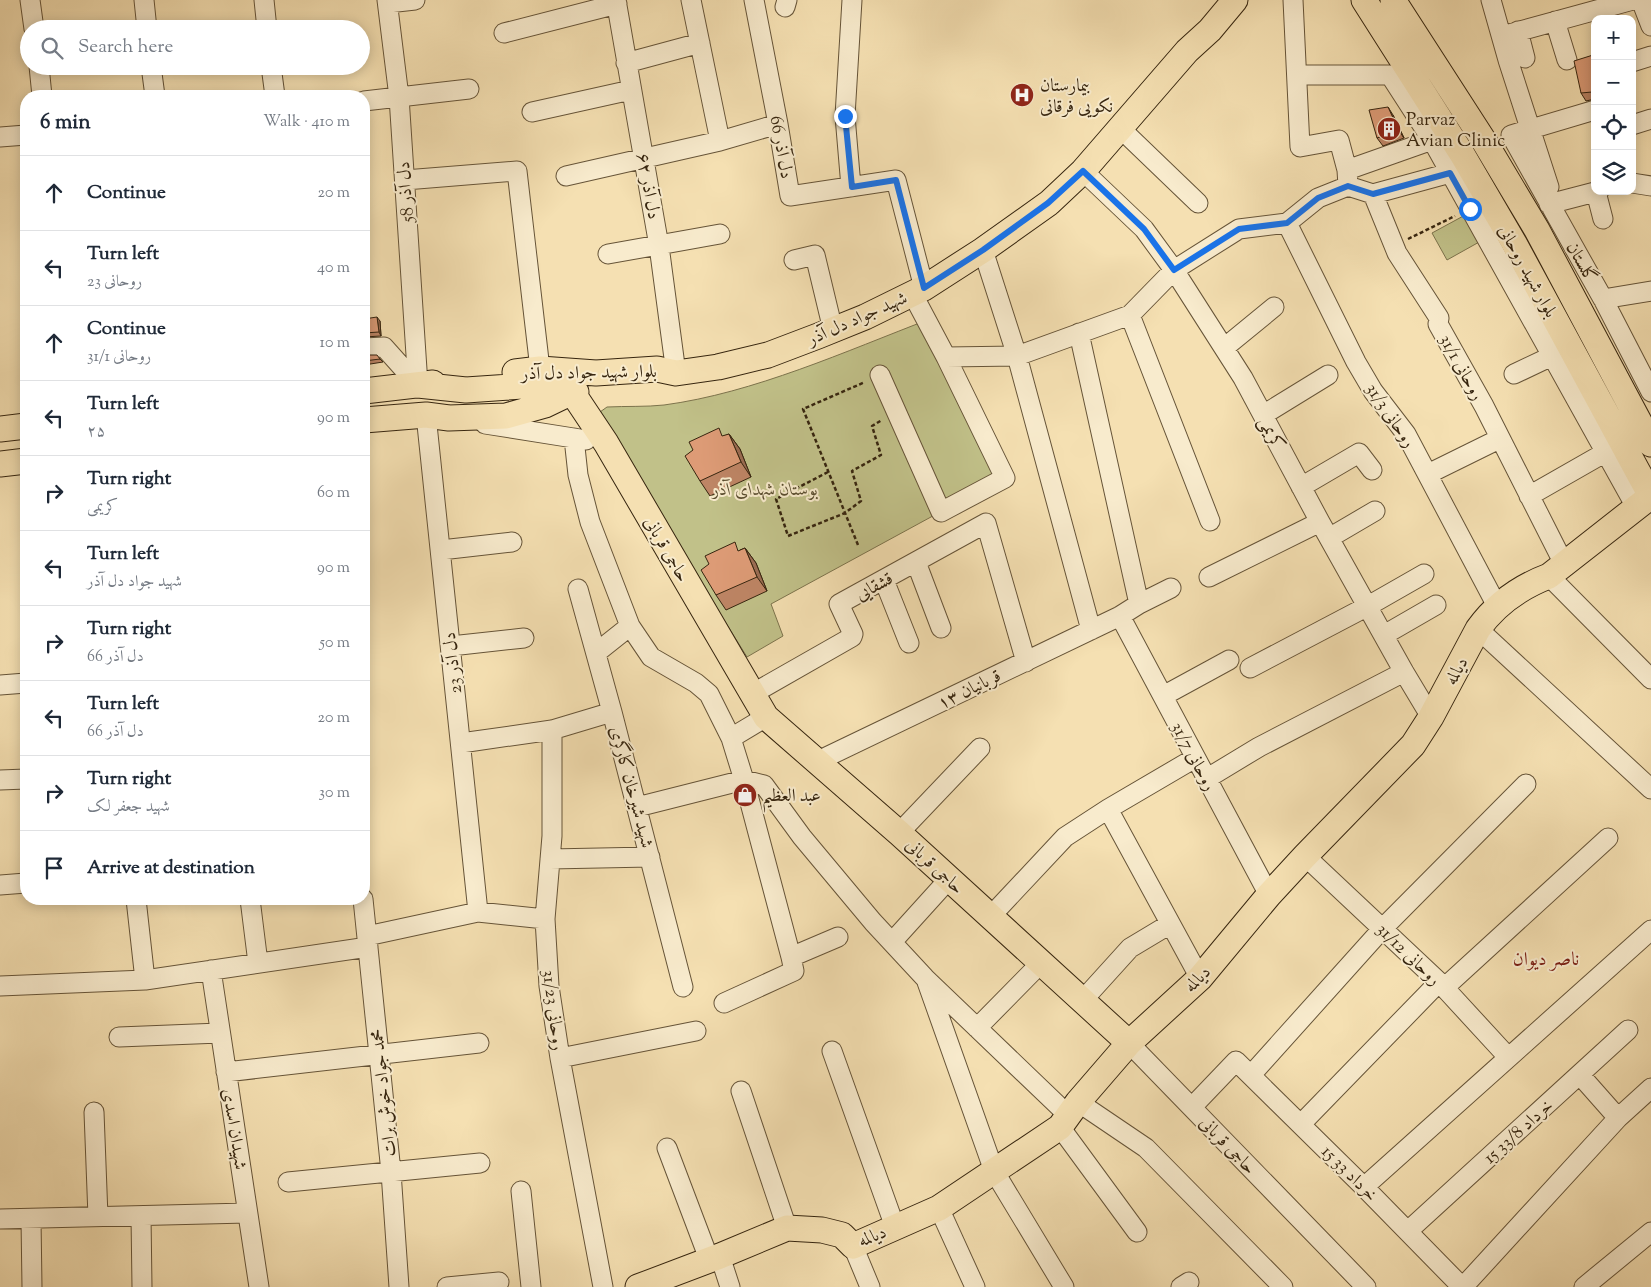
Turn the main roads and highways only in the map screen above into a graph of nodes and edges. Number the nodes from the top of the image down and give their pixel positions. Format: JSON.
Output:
{"nodes":[{"id":1,"x":1219,"y":0,"type":"edge"},
{"id":2,"x":1235,"y":0,"type":"edge"},
{"id":3,"x":1364,"y":0,"type":"edge"},
{"id":4,"x":1390,"y":10,"type":"edge"},
{"id":5,"x":1187,"y":51,"type":"junction"},
{"id":6,"x":676,"y":373,"type":"junction"},
{"id":7,"x":418,"y":385,"type":"junction"},
{"id":8,"x":503,"y":387,"type":"junction"},
{"id":9,"x":370,"y":390,"type":"edge"},
{"id":10,"x":572,"y":392,"type":"junction"},
{"id":11,"x":506,"y":416,"type":"junction"},
{"id":12,"x":370,"y":420,"type":"edge"},
{"id":13,"x":20,"y":427,"type":"edge"},
{"id":14,"x":0,"y":429,"type":"edge"},
{"id":15,"x":1651,"y":444,"type":"edge"},
{"id":16,"x":20,"y":462,"type":"edge"},
{"id":17,"x":0,"y":464,"type":"edge"},
{"id":18,"x":1646,"y":500,"type":"edge"},
{"id":19,"x":1129,"y":1043,"type":"junction"},
{"id":20,"x":638,"y":1287,"type":"edge"}],
"edges":[{"from":1,"to":5,"type":"main road","name":"شهید جواد دل آذر"},
{"from":2,"to":5,"type":"main road","name":"شهید جواد دل آذر"},
{"from":3,"to":4,"type":"main road","name":"بلوار شهید روحانی"},
{"from":4,"to":15,"type":"main road","name":"بلوار شهید روحانی"},
{"from":4,"to":18,"type":"main road","name":"بلوار شهید روحانی"},
{"from":5,"to":6,"type":"main road","name":"شهید جواد دل آذر"},
{"from":6,"to":7,"type":"main road","name":"بلوار شهید جواد دل آذر"},
{"from":6,"to":10,"type":"main road","name":"بلوار شهید جواد دل آذر"},
{"from":7,"to":8,"type":"main road"},
{"from":7,"to":9,"type":"main road","name":"بلوار شهید جواد دل آذر"},
{"from":8,"to":10,"type":"main road"},
{"from":8,"to":11,"type":"main road"},
{"from":10,"to":11,"type":"main road","name":"بلوار شهید جواد دل آذر"},
{"from":10,"to":19,"type":"main road","name":"حاجی قربانی"},
{"from":11,"to":12,"type":"main road","name":"بلوار شهید جواد دل آذر"},
{"from":13,"to":14,"type":"main road"},
{"from":16,"to":17,"type":"main road"},
{"from":18,"to":19,"type":"main road","name":"دیالمه"},
{"from":19,"to":20,"type":"main road","name":"دیالمه"}]}
